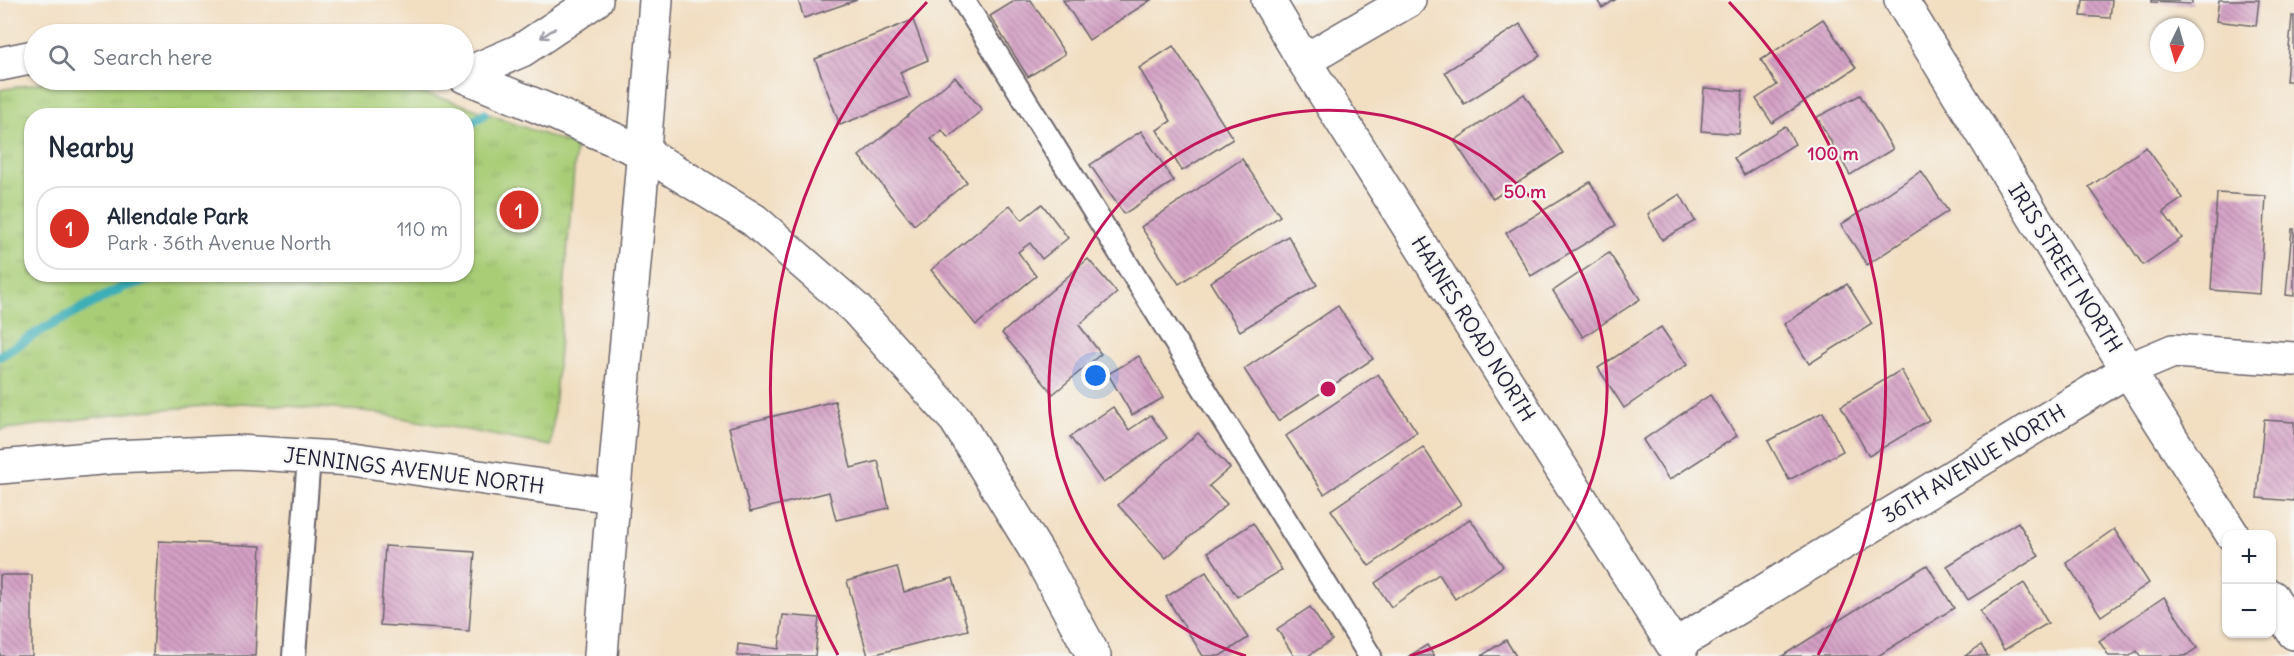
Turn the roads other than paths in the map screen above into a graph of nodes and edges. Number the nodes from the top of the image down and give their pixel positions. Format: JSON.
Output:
{"nodes":[{"id":1,"x":596,"y":0,"type":"edge"},
{"id":2,"x":656,"y":0,"type":"edge"},
{"id":3,"x":963,"y":0,"type":"edge"},
{"id":4,"x":1268,"y":0,"type":"edge"},
{"id":5,"x":1409,"y":0,"type":"edge"},
{"id":6,"x":1901,"y":0,"type":"edge"},
{"id":7,"x":24,"y":59,"type":"edge"},
{"id":8,"x":1304,"y":61,"type":"junction"},
{"id":9,"x":0,"y":64,"type":"edge"},
{"id":10,"x":474,"y":71,"type":"edge"},
{"id":11,"x":474,"y":79,"type":"edge"},
{"id":12,"x":645,"y":153,"type":"junction"},
{"id":13,"x":2294,"y":359,"type":"edge"},
{"id":14,"x":2128,"y":370,"type":"junction"},
{"id":15,"x":309,"y":457,"type":"junction"},
{"id":16,"x":0,"y":467,"type":"edge"},
{"id":17,"x":612,"y":496,"type":"junction"},
{"id":18,"x":2229,"y":530,"type":"edge"},
{"id":19,"x":2276,"y":605,"type":"edge"},
{"id":20,"x":2294,"y":633,"type":"edge"},
{"id":21,"x":1677,"y":651,"type":"edge"},
{"id":22,"x":294,"y":656,"type":"edge"},
{"id":23,"x":601,"y":656,"type":"edge"},
{"id":24,"x":1094,"y":656,"type":"edge"},
{"id":25,"x":1370,"y":656,"type":"edge"}],
"edges":[{"from":1,"to":10,"type":"street","one_way":true},
{"from":2,"to":12,"type":"street"},
{"from":3,"to":25,"type":"lane"},
{"from":4,"to":8,"type":"street","name":"HAINES ROAD NORTH"},
{"from":5,"to":8,"type":"street"},
{"from":6,"to":14,"type":"street","name":"IRIS STREET NORTH"},
{"from":7,"to":9,"type":"street"},
{"from":8,"to":21,"type":"street","name":"HAINES ROAD NORTH"},
{"from":11,"to":12,"type":"street"},
{"from":12,"to":17,"type":"street"},
{"from":12,"to":24,"type":"street"},
{"from":13,"to":14,"type":"street","name":"36TH AVENUE NORTH"},
{"from":14,"to":18,"type":"street","name":"IRIS STREET NORTH"},
{"from":14,"to":21,"type":"street","name":"36TH AVENUE NORTH"},
{"from":15,"to":16,"type":"street","name":"JENNINGS AVENUE NORTH"},
{"from":15,"to":17,"type":"street","name":"JENNINGS AVENUE NORTH"},
{"from":15,"to":22,"type":"lane"},
{"from":17,"to":23,"type":"street"},
{"from":19,"to":20,"type":"street"}]}
